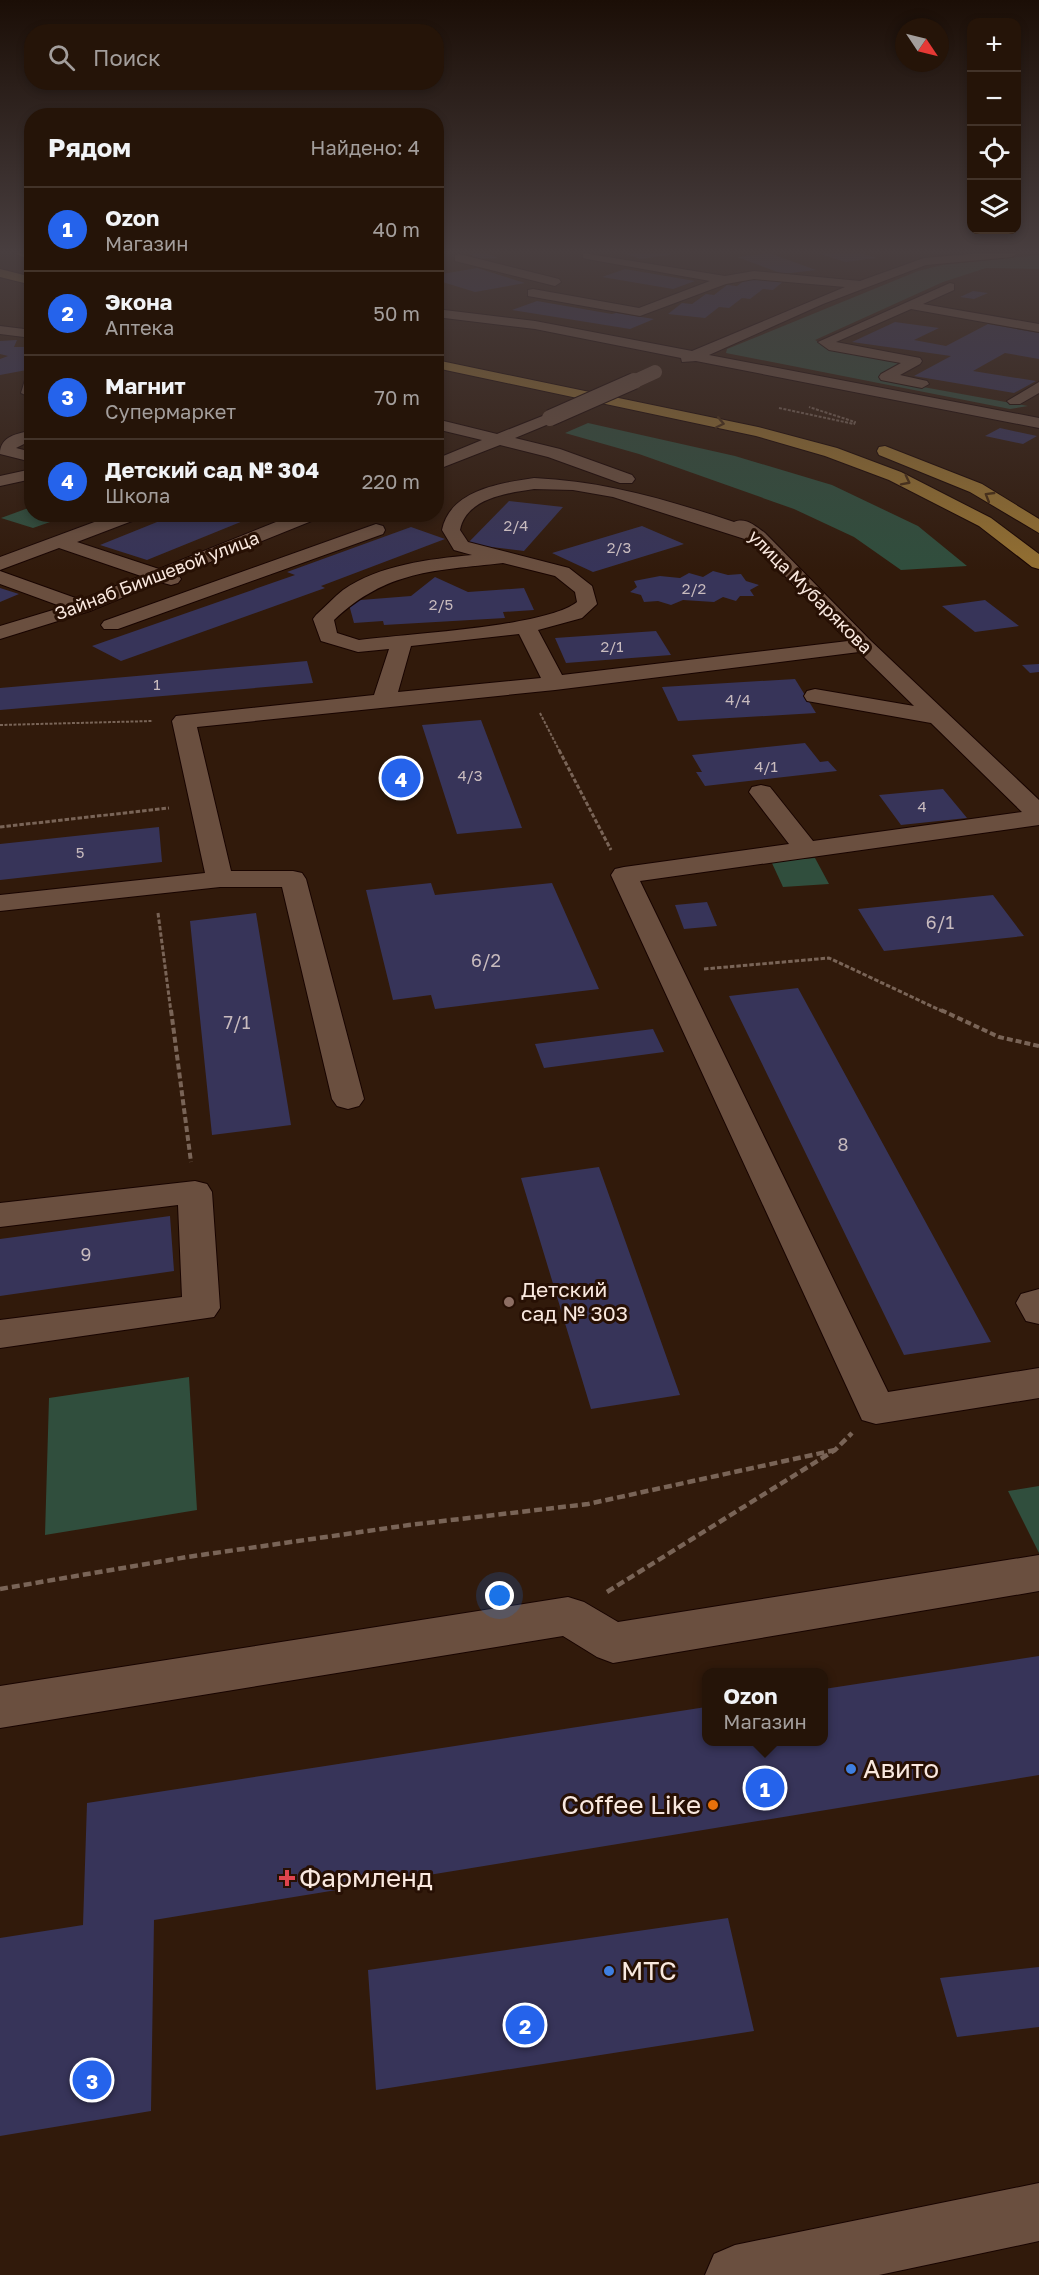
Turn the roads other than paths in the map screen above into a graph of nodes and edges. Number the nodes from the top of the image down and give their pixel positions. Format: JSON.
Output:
{"nodes":[{"id":1,"x":481,"y":359,"type":"edge"},
{"id":2,"x":686,"y":359,"type":"edge"},
{"id":3,"x":703,"y":359,"type":"edge"},
{"id":4,"x":905,"y":359,"type":"edge"},
{"id":5,"x":444,"y":366,"type":"edge"},
{"id":6,"x":933,"y":386,"type":"dead end"},
{"id":7,"x":1039,"y":387,"type":"edge"},
{"id":8,"x":1039,"y":406,"type":"edge"},
{"id":9,"x":776,"y":420,"type":"dead end"},
{"id":10,"x":1038,"y":422,"type":"edge"},
{"id":11,"x":444,"y":426,"type":"edge"},
{"id":12,"x":24,"y":437,"type":"edge"},
{"id":13,"x":499,"y":440,"type":"junction"},
{"id":14,"x":873,"y":447,"type":"dead end"},
{"id":15,"x":24,"y":455,"type":"edge"},
{"id":16,"x":444,"y":462,"type":"edge"},
{"id":17,"x":24,"y":476,"type":"edge"},
{"id":18,"x":0,"y":481,"type":"edge"},
{"id":19,"x":113,"y":522,"type":"edge"},
{"id":20,"x":293,"y":522,"type":"edge"},
{"id":21,"x":1039,"y":527,"type":"edge"},
{"id":22,"x":376,"y":530,"type":"dead end"},
{"id":23,"x":758,"y":537,"type":"junction"},
{"id":24,"x":59,"y":542,"type":"junction"},
{"id":25,"x":502,"y":557,"type":"junction"},
{"id":26,"x":1039,"y":563,"type":"edge"},
{"id":27,"x":0,"y":564,"type":"edge"},
{"id":28,"x":161,"y":575,"type":"junction"},
{"id":29,"x":0,"y":577,"type":"edge"},
{"id":30,"x":207,"y":591,"type":"junction"},
{"id":31,"x":83,"y":607,"type":"junction"},
{"id":32,"x":111,"y":625,"type":"dead end"},
{"id":33,"x":526,"y":627,"type":"junction"},
{"id":34,"x":0,"y":633,"type":"edge"},
{"id":35,"x":402,"y":642,"type":"junction"},
{"id":36,"x":864,"y":645,"type":"junction"},
{"id":37,"x":555,"y":683,"type":"junction"},
{"id":38,"x":815,"y":696,"type":"dead end"},
{"id":39,"x":384,"y":700,"type":"junction"},
{"id":40,"x":939,"y":717,"type":"junction"},
{"id":41,"x":760,"y":792,"type":"dead end"},
{"id":42,"x":1039,"y":815,"type":"edge"},
{"id":43,"x":807,"y":850,"type":"junction"},
{"id":44,"x":220,"y":879,"type":"junction"},
{"id":45,"x":0,"y":903,"type":"edge"},
{"id":46,"x":348,"y":1099,"type":"dead end"},
{"id":47,"x":0,"y":1215,"type":"edge"},
{"id":48,"x":1039,"y":1302,"type":"edge"},
{"id":49,"x":1039,"y":1311,"type":"edge"},
{"id":50,"x":0,"y":1334,"type":"edge"},
{"id":51,"x":1039,"y":1383,"type":"edge"},
{"id":52,"x":1039,"y":1573,"type":"edge"},
{"id":53,"x":0,"y":1707,"type":"edge"},
{"id":54,"x":1039,"y":2212,"type":"edge"},
{"id":55,"x":735,"y":2275,"type":"edge"}],
"edges":[{"from":1,"to":9,"type":"main road"},
{"from":2,"to":13,"type":"street","bridge":true},
{"from":3,"to":10,"type":"street"},
{"from":4,"to":6,"type":"street"},
{"from":5,"to":26,"type":"main road","one_way":true},
{"from":7,"to":8,"type":"street"},
{"from":11,"to":13,"type":"street","name":"улица Мубарякова"},
{"from":12,"to":15,"type":"street"},
{"from":13,"to":16,"type":"street"},
{"from":13,"to":23,"type":"street","name":"улица Мубарякова"},
{"from":21,"to":14,"type":"main road","one_way":true},
{"from":17,"to":18,"type":"street"},
{"from":19,"to":24,"type":"street"},
{"from":20,"to":28,"type":"street","name":"Зайнаб Биишевой улица"},
{"from":22,"to":30,"type":"street"},
{"from":23,"to":25,"type":"street"},
{"from":23,"to":36,"type":"street","name":"улица Мубарякова"},
{"from":24,"to":27,"type":"street"},
{"from":24,"to":28,"type":"street"},
{"from":25,"to":33,"type":"street"},
{"from":25,"to":35,"type":"street"},
{"from":28,"to":30,"type":"street"},
{"from":28,"to":31,"type":"street","name":"Зайнаб Биишевой улица"},
{"from":29,"to":31,"type":"street"},
{"from":30,"to":32,"type":"street"},
{"from":31,"to":34,"type":"street","name":"Зайнаб Биишевой улица"},
{"from":33,"to":35,"type":"street"},
{"from":33,"to":37,"type":"street"},
{"from":35,"to":39,"type":"street"},
{"from":36,"to":37,"type":"street"},
{"from":36,"to":40,"type":"street","name":"улица Мубарякова"},
{"from":37,"to":39,"type":"street"},
{"from":38,"to":40,"type":"street"},
{"from":39,"to":44,"type":"street"},
{"from":40,"to":42,"type":"street","name":"улица Мубарякова"},
{"from":41,"to":43,"type":"street"},
{"from":42,"to":43,"type":"street"},
{"from":43,"to":51,"type":"street"},
{"from":44,"to":45,"type":"street"},
{"from":44,"to":46,"type":"street"},
{"from":47,"to":50,"type":"street"},
{"from":48,"to":49,"type":"street"},
{"from":52,"to":53,"type":"street"},
{"from":54,"to":55,"type":"street"}]}
